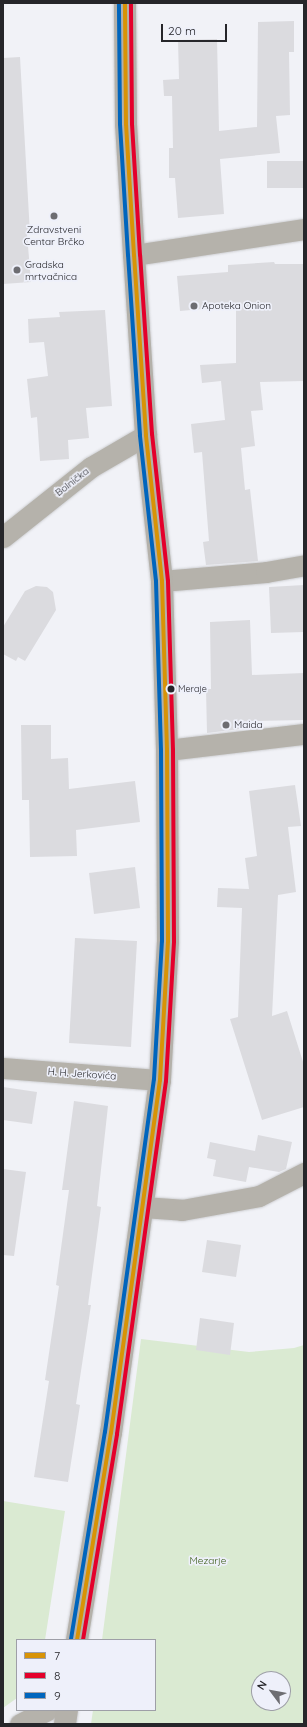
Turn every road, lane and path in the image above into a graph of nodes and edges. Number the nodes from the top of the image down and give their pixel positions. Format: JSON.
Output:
{"nodes":[{"id":1,"x":125,"y":3,"type":"edge"},
{"id":2,"x":304,"y":229,"type":"edge"},
{"id":3,"x":134,"y":255,"type":"junction"},
{"id":4,"x":146,"y":435,"type":"junction"},
{"id":5,"x":3,"y":537,"type":"edge"},
{"id":6,"x":304,"y":566,"type":"edge"},
{"id":7,"x":162,"y":581,"type":"junction"},
{"id":8,"x":304,"y":734,"type":"edge"},
{"id":9,"x":167,"y":750,"type":"junction"},
{"id":10,"x":3,"y":1068,"type":"edge"},
{"id":11,"x":160,"y":1080,"type":"junction"},
{"id":12,"x":304,"y":1172,"type":"edge"},
{"id":13,"x":143,"y":1207,"type":"junction"},
{"id":14,"x":77,"y":1639,"type":"edge"},
{"id":15,"x":46,"y":1711,"type":"edge"},
{"id":16,"x":67,"y":1711,"type":"edge"},
{"id":17,"x":20,"y":1724,"type":"edge"},
{"id":18,"x":65,"y":1724,"type":"edge"}],
"edges":[{"from":1,"to":3,"type":"main road"},
{"from":2,"to":3,"type":"street"},
{"from":3,"to":4,"type":"main road"},
{"from":4,"to":5,"type":"street","name":"Bolnička"},
{"from":4,"to":7,"type":"main road"},
{"from":6,"to":7,"type":"street"},
{"from":7,"to":9,"type":"main road"},
{"from":8,"to":9,"type":"street"},
{"from":9,"to":11,"type":"main road"},
{"from":10,"to":11,"type":"street","name":"H. H. Jerkovića"},
{"from":11,"to":13,"type":"main road"},
{"from":12,"to":13,"type":"street"},
{"from":13,"to":14,"type":"main road"},
{"from":15,"to":17,"type":"street"},
{"from":16,"to":18,"type":"main road"}]}
